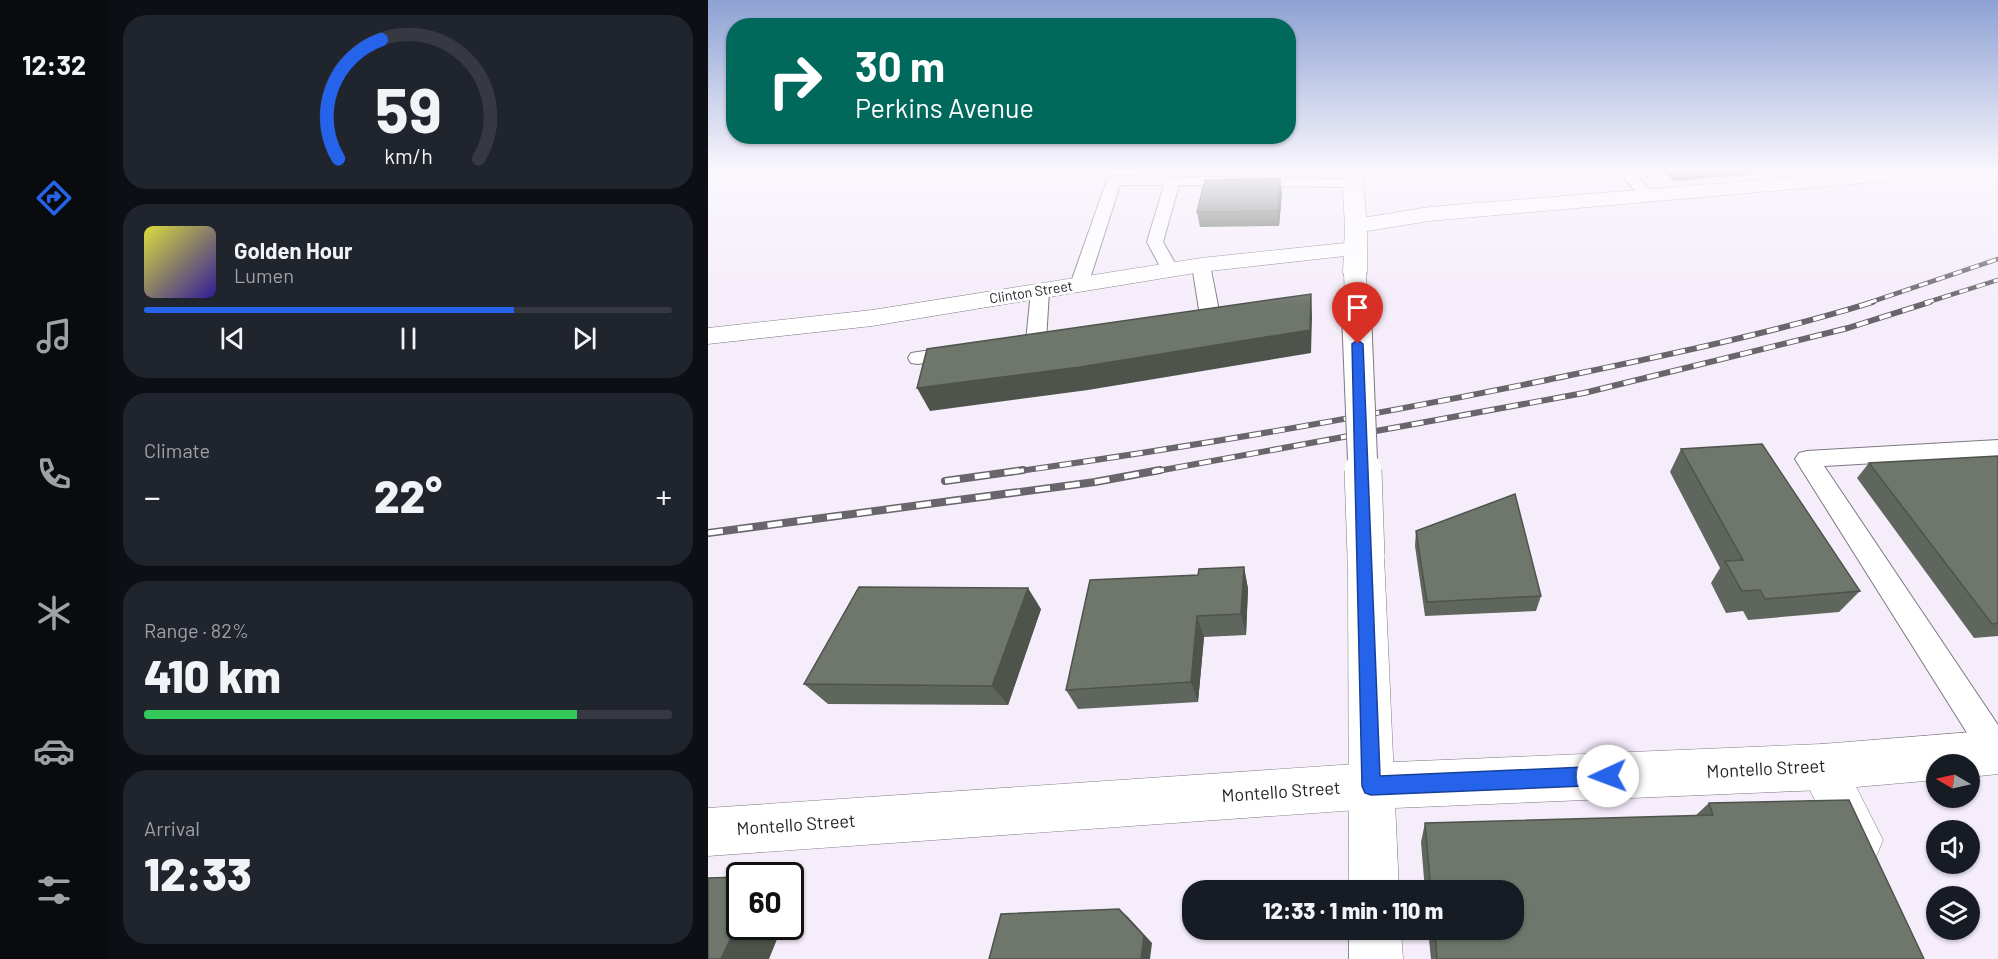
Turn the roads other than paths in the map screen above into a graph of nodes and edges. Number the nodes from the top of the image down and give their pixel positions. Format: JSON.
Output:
{"nodes":[{"id":1,"x":1102,"y":216,"type":"edge"},
{"id":2,"x":1163,"y":216,"type":"edge"},
{"id":3,"x":1354,"y":216,"type":"edge"},
{"id":4,"x":1426,"y":216,"type":"edge"},
{"id":5,"x":1355,"y":249,"type":"junction"},
{"id":6,"x":1201,"y":265,"type":"junction"},
{"id":7,"x":1170,"y":270,"type":"junction"},
{"id":8,"x":1079,"y":285,"type":"junction"},
{"id":9,"x":1040,"y":291,"type":"junction"},
{"id":10,"x":1233,"y":313,"type":"edge"},
{"id":11,"x":1209,"y":316,"type":"junction"},
{"id":12,"x":1186,"y":320,"type":"edge"},
{"id":13,"x":708,"y":336,"type":"edge"},
{"id":14,"x":1059,"y":338,"type":"edge"},
{"id":15,"x":1036,"y":341,"type":"junction"},
{"id":16,"x":1012,"y":344,"type":"edge"},
{"id":17,"x":977,"y":349,"type":"edge"},
{"id":18,"x":918,"y":358,"type":"dead end"},
{"id":19,"x":1998,"y":448,"type":"edge"},
{"id":20,"x":1998,"y":752,"type":"edge"},
{"id":21,"x":1822,"y":767,"type":"junction"},
{"id":22,"x":1371,"y":786,"type":"junction"},
{"id":23,"x":708,"y":831,"type":"edge"},
{"id":24,"x":1876,"y":874,"type":"edge"},
{"id":25,"x":1374,"y":880,"type":"edge"},
{"id":26,"x":1375,"y":940,"type":"edge"},
{"id":27,"x":1376,"y":959,"type":"edge"}],
"edges":[{"from":1,"to":8,"type":"lane"},
{"from":2,"to":7,"type":"lane"},
{"from":3,"to":5,"type":"street"},
{"from":4,"to":5,"type":"street","name":"Clinton Street"},
{"from":5,"to":6,"type":"street","name":"Clinton Street"},
{"from":5,"to":22,"type":"street","bridge":true},
{"from":6,"to":7,"type":"street","name":"Clinton Street"},
{"from":6,"to":11,"type":"lane"},
{"from":7,"to":8,"type":"street","name":"Clinton Street"},
{"from":8,"to":9,"type":"street","name":"Clinton Street"},
{"from":9,"to":13,"type":"street","name":"Clinton Street"},
{"from":9,"to":15,"type":"lane"},
{"from":10,"to":11,"type":"lane"},
{"from":11,"to":12,"type":"lane"},
{"from":14,"to":15,"type":"lane"},
{"from":15,"to":16,"type":"lane"},
{"from":17,"to":18,"type":"lane"},
{"from":19,"to":20,"type":"lane"},
{"from":20,"to":21,"type":"street","name":"Montello Street"},
{"from":21,"to":22,"type":"street","name":"Montello Street"},
{"from":21,"to":24,"type":"street"},
{"from":22,"to":23,"type":"street","name":"Montello Street"},
{"from":22,"to":25,"type":"street"},
{"from":26,"to":27,"type":"street"}]}
